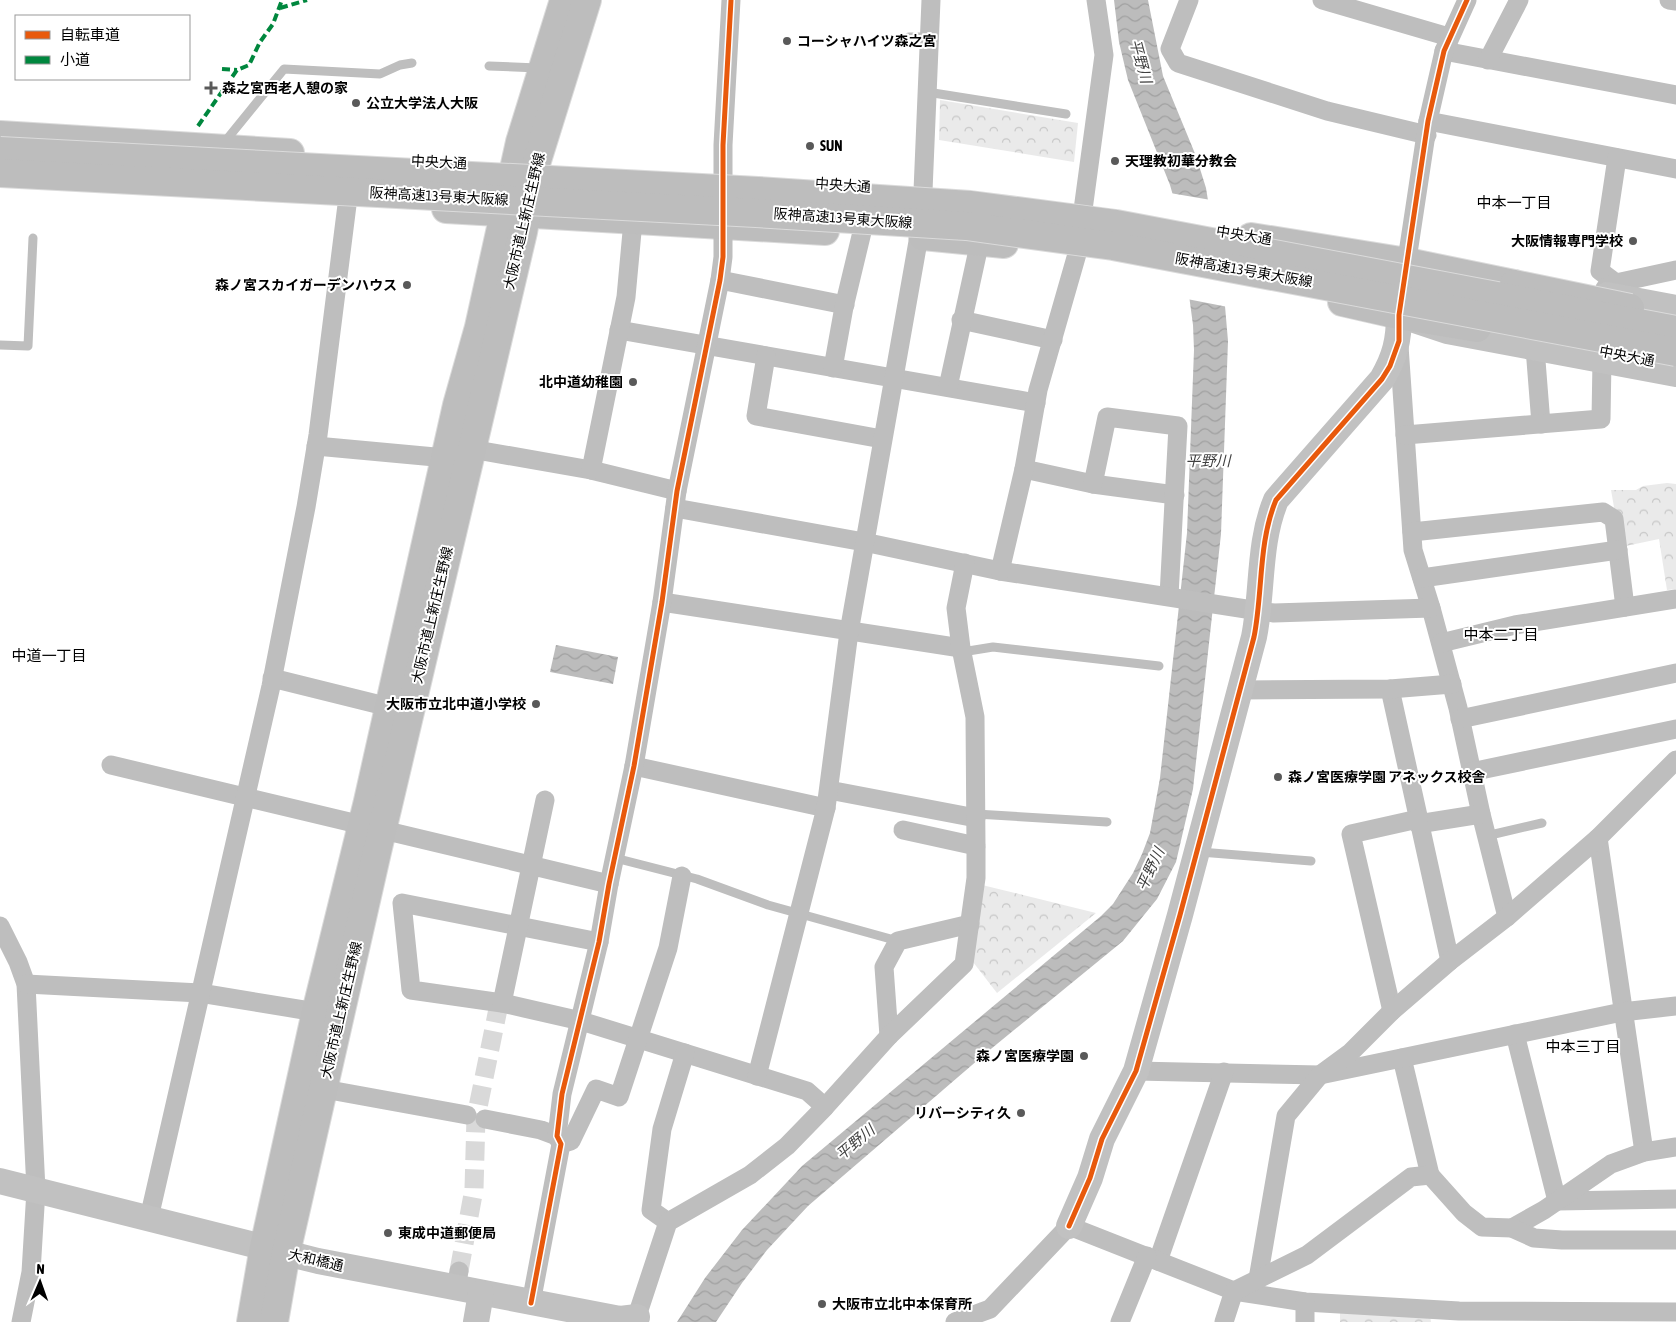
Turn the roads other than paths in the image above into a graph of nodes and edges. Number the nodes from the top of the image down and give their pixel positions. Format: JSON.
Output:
{"nodes":[{"id":1,"x":564,"y":0,"type":"edge"},
{"id":2,"x":586,"y":0,"type":"edge"},
{"id":3,"x":731,"y":0,"type":"edge"},
{"id":4,"x":930,"y":0,"type":"edge"},
{"id":5,"x":1096,"y":0,"type":"edge"},
{"id":6,"x":1189,"y":0,"type":"edge"},
{"id":7,"x":1468,"y":0,"type":"edge"},
{"id":8,"x":1519,"y":0,"type":"edge"},
{"id":9,"x":1669,"y":0,"type":"edge"},
{"id":10,"x":1329,"y":1,"type":"edge"},
{"id":11,"x":1676,"y":2,"type":"edge"},
{"id":12,"x":930,"y":32,"type":"junction"},
{"id":13,"x":909,"y":37,"type":"dead end"},
{"id":14,"x":1447,"y":44,"type":"junction"},
{"id":15,"x":1488,"y":60,"type":"junction"},
{"id":16,"x":412,"y":63,"type":"dead end"},
{"id":17,"x":488,"y":66,"type":"dead end"},
{"id":18,"x":541,"y":68,"type":"junction"},
{"id":19,"x":927,"y":92,"type":"junction"},
{"id":20,"x":1676,"y":95,"type":"edge"},
{"id":21,"x":1066,"y":114,"type":"dead end"},
{"id":22,"x":1427,"y":128,"type":"junction"},
{"id":23,"x":0,"y":135,"type":"edge"},
{"id":24,"x":220,"y":149,"type":"junction"},
{"id":25,"x":0,"y":151,"type":"edge"},
{"id":26,"x":1617,"y":158,"type":"junction"},
{"id":27,"x":524,"y":167,"type":"junction"},
{"id":28,"x":1676,"y":169,"type":"edge"},
{"id":29,"x":0,"y":173,"type":"edge"},
{"id":30,"x":723,"y":177,"type":"junction"},
{"id":31,"x":0,"y":186,"type":"edge"},
{"id":32,"x":923,"y":190,"type":"junction"},
{"id":33,"x":347,"y":205,"type":"junction"},
{"id":34,"x":1084,"y":210,"type":"junction"},
{"id":35,"x":515,"y":215,"type":"junction"},
{"id":36,"x":633,"y":221,"type":"junction"},
{"id":37,"x":723,"y":226,"type":"junction"},
{"id":38,"x":862,"y":232,"type":"junction"},
{"id":39,"x":919,"y":236,"type":"junction"},
{"id":40,"x":33,"y":238,"type":"dead end"},
{"id":41,"x":980,"y":241,"type":"junction"},
{"id":42,"x":1077,"y":254,"type":"junction"},
{"id":43,"x":1407,"y":262,"type":"junction"},
{"id":44,"x":1676,"y":270,"type":"edge"},
{"id":45,"x":720,"y":280,"type":"junction"},
{"id":46,"x":1605,"y":288,"type":"junction"},
{"id":47,"x":845,"y":305,"type":"junction"},
{"id":48,"x":1676,"y":308,"type":"edge"},
{"id":49,"x":1676,"y":318,"type":"edge"},
{"id":50,"x":961,"y":320,"type":"junction"},
{"id":51,"x":1399,"y":328,"type":"junction"},
{"id":52,"x":619,"y":330,"type":"junction"},
{"id":53,"x":1676,"y":330,"type":"edge"},
{"id":54,"x":1053,"y":340,"type":"junction"},
{"id":55,"x":0,"y":345,"type":"edge"},
{"id":56,"x":708,"y":345,"type":"junction"},
{"id":57,"x":1535,"y":348,"type":"junction"},
{"id":58,"x":1676,"y":352,"type":"edge"},
{"id":59,"x":766,"y":356,"type":"junction"},
{"id":60,"x":1602,"y":360,"type":"junction"},
{"id":61,"x":1676,"y":365,"type":"edge"},
{"id":62,"x":833,"y":368,"type":"junction"},
{"id":63,"x":1676,"y":374,"type":"edge"},
{"id":64,"x":893,"y":378,"type":"junction"},
{"id":65,"x":948,"y":387,"type":"junction"},
{"id":66,"x":1036,"y":403,"type":"junction"},
{"id":67,"x":1541,"y":424,"type":"junction"},
{"id":68,"x":1405,"y":434,"type":"junction"},
{"id":69,"x":882,"y":439,"type":"junction"},
{"id":70,"x":316,"y":446,"type":"junction"},
{"id":71,"x":471,"y":449,"type":"junction"},
{"id":72,"x":446,"y":458,"type":"junction"},
{"id":73,"x":1024,"y":469,"type":"junction"},
{"id":74,"x":591,"y":470,"type":"junction"},
{"id":75,"x":1093,"y":484,"type":"junction"},
{"id":76,"x":1175,"y":495,"type":"junction"},
{"id":77,"x":676,"y":500,"type":"junction"},
{"id":78,"x":1412,"y":532,"type":"junction"},
{"id":79,"x":864,"y":542,"type":"junction"},
{"id":80,"x":1618,"y":550,"type":"junction"},
{"id":81,"x":964,"y":563,"type":"junction"},
{"id":82,"x":1000,"y":571,"type":"junction"},
{"id":83,"x":1422,"y":578,"type":"junction"},
{"id":84,"x":1172,"y":596,"type":"junction"},
{"id":85,"x":1676,"y":599,"type":"edge"},
{"id":86,"x":662,"y":602,"type":"junction"},
{"id":87,"x":1626,"y":607,"type":"junction"},
{"id":88,"x":1431,"y":608,"type":"junction"},
{"id":89,"x":1259,"y":611,"type":"junction"},
{"id":90,"x":849,"y":632,"type":"junction"},
{"id":91,"x":1441,"y":643,"type":"junction"},
{"id":92,"x":962,"y":650,"type":"junction"},
{"id":93,"x":1159,"y":666,"type":"dead end"},
{"id":94,"x":1676,"y":673,"type":"edge"},
{"id":95,"x":272,"y":678,"type":"junction"},
{"id":96,"x":1452,"y":684,"type":"junction"},
{"id":97,"x":1390,"y":689,"type":"junction"},
{"id":98,"x":1241,"y":690,"type":"junction"},
{"id":99,"x":388,"y":707,"type":"junction"},
{"id":100,"x":1460,"y":719,"type":"junction"},
{"id":101,"x":1676,"y":729,"type":"edge"},
{"id":102,"x":1676,"y":760,"type":"edge"},
{"id":103,"x":111,"y":765,"type":"dead end"},
{"id":104,"x":634,"y":766,"type":"junction"},
{"id":105,"x":1471,"y":772,"type":"junction"},
{"id":106,"x":245,"y":797,"type":"junction"},
{"id":107,"x":828,"y":799,"type":"junction"},
{"id":108,"x":545,"y":800,"type":"dead end"},
{"id":109,"x":1480,"y":814,"type":"junction"},
{"id":110,"x":976,"y":816,"type":"junction"},
{"id":111,"x":1108,"y":822,"type":"dead end"},
{"id":112,"x":1418,"y":822,"type":"junction"},
{"id":113,"x":1542,"y":824,"type":"dead end"},
{"id":114,"x":372,"y":826,"type":"junction"},
{"id":115,"x":903,"y":830,"type":"dead end"},
{"id":116,"x":1486,"y":836,"type":"junction"},
{"id":117,"x":1598,"y":838,"type":"junction"},
{"id":118,"x":976,"y":846,"type":"junction"},
{"id":119,"x":1197,"y":852,"type":"junction"},
{"id":120,"x":615,"y":858,"type":"junction"},
{"id":121,"x":1311,"y":861,"type":"dead end"},
{"id":122,"x":531,"y":864,"type":"junction"},
{"id":123,"x":682,"y":876,"type":"junction"},
{"id":124,"x":609,"y":884,"type":"junction"},
{"id":125,"x":800,"y":914,"type":"junction"},
{"id":126,"x":1507,"y":917,"type":"junction"},
{"id":127,"x":970,"y":924,"type":"junction"},
{"id":128,"x":0,"y":926,"type":"edge"},
{"id":129,"x":517,"y":926,"type":"junction"},
{"id":130,"x":898,"y":941,"type":"junction"},
{"id":131,"x":599,"y":942,"type":"junction"},
{"id":132,"x":1450,"y":961,"type":"junction"},
{"id":133,"x":26,"y":984,"type":"junction"},
{"id":134,"x":200,"y":993,"type":"junction"},
{"id":135,"x":502,"y":1003,"type":"junction"},
{"id":136,"x":1676,"y":1006,"type":"edge"},
{"id":137,"x":1392,"y":1011,"type":"junction"},
{"id":138,"x":316,"y":1012,"type":"junction"},
{"id":139,"x":1622,"y":1012,"type":"junction"},
{"id":140,"x":581,"y":1021,"type":"junction"},
{"id":141,"x":1515,"y":1034,"type":"junction"},
{"id":142,"x":889,"y":1036,"type":"junction"},
{"id":143,"x":639,"y":1038,"type":"junction"},
{"id":144,"x":685,"y":1053,"type":"junction"},
{"id":145,"x":1402,"y":1058,"type":"junction"},
{"id":146,"x":1136,"y":1071,"type":"junction"},
{"id":147,"x":1224,"y":1072,"type":"junction"},
{"id":148,"x":1320,"y":1075,"type":"junction"},
{"id":149,"x":757,"y":1076,"type":"junction"},
{"id":150,"x":324,"y":1089,"type":"junction"},
{"id":151,"x":825,"y":1107,"type":"junction"},
{"id":152,"x":467,"y":1115,"type":"dead end"},
{"id":153,"x":485,"y":1119,"type":"dead end"},
{"id":154,"x":559,"y":1140,"type":"junction"},
{"id":155,"x":1676,"y":1147,"type":"edge"},
{"id":156,"x":1644,"y":1152,"type":"junction"},
{"id":157,"x":1430,"y":1175,"type":"junction"},
{"id":158,"x":0,"y":1180,"type":"edge"},
{"id":159,"x":36,"y":1190,"type":"junction"},
{"id":160,"x":1676,"y":1199,"type":"edge"},
{"id":161,"x":1557,"y":1200,"type":"junction"},
{"id":162,"x":150,"y":1218,"type":"junction"},
{"id":163,"x":668,"y":1222,"type":"junction"},
{"id":164,"x":1069,"y":1226,"type":"junction"},
{"id":165,"x":1512,"y":1228,"type":"junction"},
{"id":166,"x":1676,"y":1240,"type":"edge"},
{"id":167,"x":275,"y":1250,"type":"junction"},
{"id":168,"x":1152,"y":1259,"type":"junction"},
{"id":169,"x":1258,"y":1279,"type":"junction"},
{"id":170,"x":1234,"y":1291,"type":"junction"},
{"id":171,"x":481,"y":1293,"type":"junction"},
{"id":172,"x":1305,"y":1302,"type":"junction"},
{"id":173,"x":531,"y":1303,"type":"junction"},
{"id":174,"x":1676,"y":1312,"type":"edge"},
{"id":175,"x":1508,"y":1316,"type":"edge"},
{"id":176,"x":1615,"y":1317,"type":"edge"},
{"id":177,"x":640,"y":1320,"type":"edge"},
{"id":178,"x":21,"y":1322,"type":"edge"},
{"id":179,"x":251,"y":1322,"type":"edge"},
{"id":180,"x":274,"y":1322,"type":"edge"},
{"id":181,"x":476,"y":1322,"type":"edge"},
{"id":182,"x":955,"y":1322,"type":"edge"},
{"id":183,"x":1120,"y":1322,"type":"edge"},
{"id":184,"x":1224,"y":1322,"type":"edge"},
{"id":185,"x":1305,"y":1322,"type":"edge"}],
"edges":[{"from":1,"to":18,"type":"main road","name":"大阪市道上新庄生野線"},
{"from":2,"to":27,"type":"main road","name":"大阪市道上新庄生野線"},
{"from":3,"to":30,"type":"street"},
{"from":4,"to":12,"type":"street"},
{"from":5,"to":34,"type":"street"},
{"from":6,"to":22,"type":"street"},
{"from":7,"to":14,"type":"street"},
{"from":8,"to":15,"type":"street"},
{"from":9,"to":11,"type":"street"},
{"from":10,"to":14,"type":"street"},
{"from":12,"to":13,"type":"lane"},
{"from":12,"to":19,"type":"street"},
{"from":14,"to":15,"type":"street"},
{"from":14,"to":22,"type":"street"},
{"from":15,"to":20,"type":"street"},
{"from":16,"to":24,"type":"lane"},
{"from":17,"to":18,"type":"lane"},
{"from":18,"to":27,"type":"main road","name":"大阪市道上新庄生野線"},
{"from":19,"to":21,"type":"lane"},
{"from":19,"to":32,"type":"street"},
{"from":22,"to":26,"type":"street"},
{"from":22,"to":43,"type":"street"},
{"from":23,"to":24,"type":"main road","name":"中央大通"},
{"from":24,"to":27,"type":"main road","name":"中央大通"},
{"from":25,"to":53,"type":"main road","name":"阪神高速13号東大阪線","bridge":true},
{"from":26,"to":28,"type":"street"},
{"from":26,"to":46,"type":"street"},
{"from":27,"to":30,"type":"main road","name":"中央大通"},
{"from":27,"to":35,"type":"main road","name":"大阪市道上新庄生野線"},
{"from":29,"to":58,"type":"main road","name":"阪神高速13号東大阪線","bridge":true},
{"from":30,"to":32,"type":"main road","name":"中央大通"},
{"from":30,"to":37,"type":"street"},
{"from":31,"to":33,"type":"main road","name":"中央大通"},
{"from":32,"to":34,"type":"main road","name":"中央大通"},
{"from":33,"to":35,"type":"main road","name":"中央大通"},
{"from":33,"to":70,"type":"street"},
{"from":34,"to":42,"type":"street"},
{"from":34,"to":43,"type":"main road","name":"中央大通"},
{"from":35,"to":36,"type":"main road","name":"中央大通"},
{"from":35,"to":71,"type":"main road","name":"大阪市道上新庄生野線"},
{"from":35,"to":72,"type":"main road","name":"大阪市道上新庄生野線"},
{"from":36,"to":37,"type":"main road","name":"中央大通"},
{"from":36,"to":52,"type":"street"},
{"from":37,"to":38,"type":"main road","name":"中央大通"},
{"from":37,"to":45,"type":"street"},
{"from":38,"to":39,"type":"main road","name":"中央大通"},
{"from":38,"to":47,"type":"street"},
{"from":39,"to":41,"type":"main road","name":"中央大通"},
{"from":39,"to":64,"type":"street"},
{"from":40,"to":55,"type":"lane"},
{"from":41,"to":42,"type":"main road","name":"中央大通"},
{"from":41,"to":50,"type":"street"},
{"from":42,"to":51,"type":"main road","name":"中央大通"},
{"from":42,"to":54,"type":"street"},
{"from":43,"to":46,"type":"street"},
{"from":43,"to":49,"type":"main road","name":"中央大通","bridge":true},
{"from":43,"to":51,"type":"street"},
{"from":44,"to":46,"type":"street"},
{"from":45,"to":47,"type":"street"},
{"from":45,"to":56,"type":"street"},
{"from":46,"to":48,"type":"street"},
{"from":47,"to":62,"type":"street"},
{"from":50,"to":54,"type":"street"},
{"from":50,"to":65,"type":"street"},
{"from":51,"to":57,"type":"street"},
{"from":51,"to":61,"type":"main road","name":"中央大通"},
{"from":51,"to":68,"type":"street"},
{"from":51,"to":89,"type":"street"},
{"from":52,"to":56,"type":"street"},
{"from":52,"to":74,"type":"street"},
{"from":54,"to":66,"type":"street"},
{"from":56,"to":59,"type":"street"},
{"from":56,"to":77,"type":"street"},
{"from":57,"to":60,"type":"street"},
{"from":57,"to":67,"type":"street"},
{"from":59,"to":62,"type":"street"},
{"from":59,"to":69,"type":"street"},
{"from":60,"to":63,"type":"street"},
{"from":60,"to":67,"type":"street"},
{"from":62,"to":64,"type":"street"},
{"from":64,"to":65,"type":"street"},
{"from":64,"to":69,"type":"street"},
{"from":65,"to":66,"type":"street"},
{"from":66,"to":73,"type":"street"},
{"from":67,"to":68,"type":"street"},
{"from":68,"to":78,"type":"street"},
{"from":69,"to":79,"type":"street"},
{"from":70,"to":72,"type":"street"},
{"from":70,"to":95,"type":"street"},
{"from":71,"to":74,"type":"street"},
{"from":71,"to":114,"type":"main road","name":"大阪市道上新庄生野線"},
{"from":72,"to":99,"type":"main road","name":"大阪市道上新庄生野線"},
{"from":73,"to":75,"type":"street"},
{"from":73,"to":82,"type":"street"},
{"from":74,"to":77,"type":"street"},
{"from":75,"to":76,"type":"street"},
{"from":75,"to":76,"type":"street"},
{"from":76,"to":84,"type":"street"},
{"from":77,"to":79,"type":"street"},
{"from":77,"to":86,"type":"street"},
{"from":78,"to":80,"type":"street"},
{"from":78,"to":83,"type":"street"},
{"from":79,"to":81,"type":"street"},
{"from":79,"to":90,"type":"street"},
{"from":80,"to":83,"type":"street"},
{"from":80,"to":87,"type":"street"},
{"from":81,"to":82,"type":"street"},
{"from":81,"to":92,"type":"street"},
{"from":82,"to":84,"type":"street"},
{"from":83,"to":88,"type":"street"},
{"from":84,"to":89,"type":"street"},
{"from":85,"to":87,"type":"street"},
{"from":86,"to":90,"type":"street"},
{"from":86,"to":104,"type":"street"},
{"from":87,"to":91,"type":"street"},
{"from":88,"to":89,"type":"street"},
{"from":88,"to":91,"type":"street"},
{"from":89,"to":98,"type":"street"},
{"from":90,"to":92,"type":"street"},
{"from":90,"to":107,"type":"street"},
{"from":91,"to":96,"type":"street"},
{"from":92,"to":93,"type":"lane"},
{"from":92,"to":110,"type":"street"},
{"from":94,"to":100,"type":"street"},
{"from":95,"to":99,"type":"street"},
{"from":95,"to":106,"type":"street"},
{"from":96,"to":97,"type":"street"},
{"from":96,"to":100,"type":"street"},
{"from":97,"to":98,"type":"street"},
{"from":97,"to":112,"type":"street"},
{"from":98,"to":119,"type":"street"},
{"from":99,"to":114,"type":"main road","name":"大阪市道上新庄生野線"},
{"from":100,"to":105,"type":"street"},
{"from":101,"to":105,"type":"street"},
{"from":102,"to":117,"type":"street"},
{"from":103,"to":106,"type":"street"},
{"from":104,"to":107,"type":"street"},
{"from":104,"to":120,"type":"street"},
{"from":105,"to":109,"type":"street"},
{"from":106,"to":114,"type":"street"},
{"from":106,"to":134,"type":"street"},
{"from":107,"to":110,"type":"street"},
{"from":107,"to":125,"type":"street"},
{"from":108,"to":122,"type":"street"},
{"from":109,"to":112,"type":"street"},
{"from":109,"to":116,"type":"street"},
{"from":110,"to":111,"type":"lane"},
{"from":110,"to":118,"type":"street"},
{"from":112,"to":132,"type":"street"},
{"from":112,"to":137,"type":"street"},
{"from":113,"to":116,"type":"lane"},
{"from":114,"to":122,"type":"street"},
{"from":114,"to":138,"type":"main road","name":"大阪市道上新庄生野線"},
{"from":114,"to":150,"type":"main road","name":"大阪市道上新庄生野線"},
{"from":115,"to":118,"type":"street"},
{"from":116,"to":126,"type":"street"},
{"from":117,"to":126,"type":"street"},
{"from":117,"to":139,"type":"street"},
{"from":118,"to":127,"type":"street"},
{"from":119,"to":121,"type":"lane"},
{"from":119,"to":146,"type":"street"},
{"from":120,"to":123,"type":"lane"},
{"from":120,"to":124,"type":"street"},
{"from":122,"to":124,"type":"street"},
{"from":122,"to":129,"type":"street"},
{"from":123,"to":125,"type":"lane"},
{"from":123,"to":143,"type":"street"},
{"from":124,"to":131,"type":"street"},
{"from":125,"to":130,"type":"lane"},
{"from":125,"to":149,"type":"street"},
{"from":126,"to":132,"type":"street"},
{"from":127,"to":130,"type":"street"},
{"from":127,"to":142,"type":"street"},
{"from":128,"to":133,"type":"street"},
{"from":129,"to":131,"type":"street"},
{"from":129,"to":135,"type":"street"},
{"from":129,"to":135,"type":"street"},
{"from":130,"to":142,"type":"street"},
{"from":131,"to":140,"type":"street"},
{"from":132,"to":137,"type":"street"},
{"from":133,"to":134,"type":"street"},
{"from":133,"to":159,"type":"street"},
{"from":134,"to":138,"type":"street"},
{"from":134,"to":162,"type":"street"},
{"from":135,"to":140,"type":"street"},
{"from":136,"to":139,"type":"street"},
{"from":137,"to":148,"type":"street"},
{"from":138,"to":167,"type":"main road","name":"大阪市道上新庄生野線"},
{"from":139,"to":141,"type":"street"},
{"from":139,"to":156,"type":"street"},
{"from":140,"to":143,"type":"street"},
{"from":140,"to":154,"type":"street"},
{"from":141,"to":145,"type":"street"},
{"from":141,"to":161,"type":"street"},
{"from":142,"to":151,"type":"street"},
{"from":143,"to":144,"type":"street"},
{"from":143,"to":154,"type":"street"},
{"from":144,"to":149,"type":"street"},
{"from":144,"to":163,"type":"street"},
{"from":145,"to":148,"type":"street"},
{"from":145,"to":157,"type":"street"},
{"from":146,"to":147,"type":"street"},
{"from":146,"to":164,"type":"street"},
{"from":147,"to":148,"type":"street"},
{"from":147,"to":168,"type":"street"},
{"from":148,"to":169,"type":"street"},
{"from":149,"to":151,"type":"street"},
{"from":150,"to":152,"type":"street"},
{"from":150,"to":167,"type":"main road","name":"大阪市道上新庄生野線"},
{"from":151,"to":163,"type":"street"},
{"from":153,"to":154,"type":"street"},
{"from":154,"to":173,"type":"street"},
{"from":155,"to":156,"type":"street"},
{"from":156,"to":161,"type":"street"},
{"from":157,"to":165,"type":"street"},
{"from":157,"to":169,"type":"street"},
{"from":158,"to":159,"type":"street","name":"大和橋通"},
{"from":159,"to":162,"type":"street","name":"大和橋通"},
{"from":159,"to":178,"type":"street"},
{"from":160,"to":161,"type":"street"},
{"from":161,"to":165,"type":"street"},
{"from":162,"to":167,"type":"street","name":"大和橋通"},
{"from":163,"to":177,"type":"street"},
{"from":164,"to":168,"type":"street"},
{"from":164,"to":182,"type":"street"},
{"from":165,"to":166,"type":"street"},
{"from":167,"to":171,"type":"street","name":"大和橋通"},
{"from":167,"to":179,"type":"main road","name":"大阪市道上新庄生野線"},
{"from":167,"to":180,"type":"main road","name":"大阪市道上新庄生野線"},
{"from":168,"to":170,"type":"street"},
{"from":168,"to":183,"type":"street"},
{"from":169,"to":170,"type":"street"},
{"from":170,"to":172,"type":"street"},
{"from":170,"to":184,"type":"street"},
{"from":171,"to":173,"type":"street","name":"大和橋通"},
{"from":171,"to":181,"type":"street"},
{"from":172,"to":175,"type":"street"},
{"from":172,"to":185,"type":"street"},
{"from":173,"to":177,"type":"street","name":"大和橋通"},
{"from":174,"to":176,"type":"street"},
{"from":175,"to":176,"type":"street"}]}
